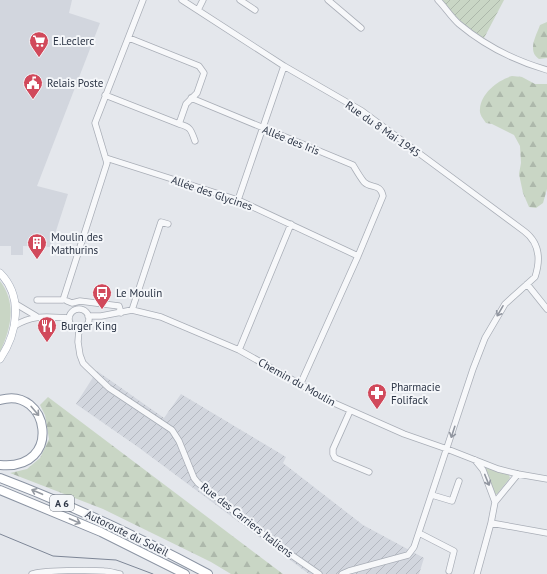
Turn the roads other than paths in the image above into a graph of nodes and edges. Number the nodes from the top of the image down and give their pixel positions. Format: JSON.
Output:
{"nodes":[{"id":1,"x":143,"y":0,"type":"edge"},
{"id":2,"x":203,"y":0,"type":"edge"},
{"id":3,"x":240,"y":0,"type":"edge"},
{"id":4,"x":328,"y":0,"type":"edge"},
{"id":5,"x":438,"y":0,"type":"edge"},
{"id":6,"x":183,"y":1,"type":"edge"},
{"id":7,"x":198,"y":10,"type":"junction"},
{"id":8,"x":255,"y":10,"type":"dead end"},
{"id":9,"x":361,"y":28,"type":"dead end"},
{"id":10,"x":129,"y":38,"type":"junction"},
{"id":11,"x":284,"y":66,"type":"junction"},
{"id":12,"x":547,"y":70,"type":"edge"},
{"id":13,"x":105,"y":95,"type":"junction"},
{"id":14,"x":191,"y":98,"type":"junction"},
{"id":15,"x":179,"y":124,"type":"junction"},
{"id":16,"x":262,"y":128,"type":"junction"},
{"id":17,"x":195,"y":141,"type":"dead end"},
{"id":18,"x":106,"y":158,"type":"junction"},
{"id":19,"x":238,"y":200,"type":"junction"},
{"id":20,"x":168,"y":224,"type":"dead end"},
{"id":21,"x":291,"y":224,"type":"junction"},
{"id":22,"x":358,"y":256,"type":"junction"},
{"id":23,"x":0,"y":274,"type":"edge"},
{"id":24,"x":528,"y":284,"type":"junction"},
{"id":25,"x":38,"y":300,"type":"dead end"},
{"id":26,"x":65,"y":300,"type":"junction"},
{"id":27,"x":16,"y":304,"type":"junction"},
{"id":28,"x":547,"y":308,"type":"edge"},
{"id":29,"x":132,"y":310,"type":"junction"},
{"id":30,"x":121,"y":313,"type":"junction"},
{"id":31,"x":36,"y":316,"type":"junction"},
{"id":32,"x":88,"y":316,"type":"junction"},
{"id":33,"x":69,"y":318,"type":"junction"},
{"id":34,"x":14,"y":326,"type":"junction"},
{"id":35,"x":79,"y":329,"type":"junction"},
{"id":36,"x":239,"y":350,"type":"junction"},
{"id":37,"x":0,"y":359,"type":"edge"},
{"id":38,"x":300,"y":385,"type":"junction"},
{"id":39,"x":0,"y":400,"type":"edge"},
{"id":40,"x":350,"y":410,"type":"junction"},
{"id":41,"x":448,"y":449,"type":"junction"},
{"id":42,"x":475,"y":460,"type":"junction"},
{"id":43,"x":0,"y":465,"type":"edge"},
{"id":44,"x":369,"y":472,"type":"dead end"},
{"id":45,"x":518,"y":474,"type":"junction"},
{"id":46,"x":0,"y":478,"type":"edge"},
{"id":47,"x":547,"y":479,"type":"edge"},
{"id":48,"x":459,"y":481,"type":"dead end"},
{"id":49,"x":0,"y":490,"type":"edge"},
{"id":50,"x":432,"y":496,"type":"junction"},
{"id":51,"x":495,"y":502,"type":"junction"},
{"id":52,"x":491,"y":523,"type":"junction"},
{"id":53,"x":419,"y":533,"type":"junction"},
{"id":54,"x":547,"y":533,"type":"edge"},
{"id":55,"x":449,"y":571,"type":"dead end"},
{"id":56,"x":32,"y":574,"type":"edge"},
{"id":57,"x":119,"y":574,"type":"edge"},
{"id":58,"x":185,"y":574,"type":"edge"},
{"id":59,"x":208,"y":574,"type":"edge"},
{"id":60,"x":319,"y":574,"type":"edge"},
{"id":61,"x":342,"y":574,"type":"edge"},
{"id":62,"x":477,"y":574,"type":"edge"}],
"edges":[{"from":1,"to":10,"type":"street"},
{"from":2,"to":7,"type":"street"},
{"from":3,"to":8,"type":"street"},
{"from":4,"to":9,"type":"street"},
{"from":5,"to":12,"type":"street"},
{"from":6,"to":7,"type":"street","name":"Rue du 8 Mai 1945"},
{"from":7,"to":11,"type":"street","name":"Rue du 8 Mai 1945"},
{"from":10,"to":13,"type":"street"},
{"from":10,"to":14,"type":"street"},
{"from":11,"to":16,"type":"street"},
{"from":11,"to":24,"type":"street","name":"Rue du 8 Mai 1945"},
{"from":13,"to":15,"type":"street"},
{"from":13,"to":18,"type":"street"},
{"from":14,"to":15,"type":"street"},
{"from":14,"to":16,"type":"street","name":"Allée des Iris"},
{"from":15,"to":17,"type":"street"},
{"from":16,"to":19,"type":"street"},
{"from":16,"to":22,"type":"street","name":"Allée des Iris"},
{"from":18,"to":19,"type":"street","name":"Allée des Glycines"},
{"from":18,"to":26,"type":"street"},
{"from":19,"to":21,"type":"street","name":"Allée des Glycines"},
{"from":20,"to":29,"type":"street"},
{"from":21,"to":22,"type":"street","name":"Allée des Glycines"},
{"from":21,"to":36,"type":"street"},
{"from":22,"to":38,"type":"street"},
{"from":23,"to":27,"type":"main road"},
{"from":24,"to":28,"type":"street"},
{"from":24,"to":41,"type":"street","one_way":true},
{"from":25,"to":26,"type":"street"},
{"from":26,"to":30,"type":"street"},
{"from":27,"to":31,"type":"street"},
{"from":27,"to":34,"type":"main road"},
{"from":29,"to":30,"type":"street"},
{"from":29,"to":36,"type":"street","name":"Chemin du Moulin"},
{"from":30,"to":32,"type":"street"},
{"from":31,"to":33,"type":"street"},
{"from":31,"to":34,"type":"street"},
{"from":32,"to":33,"type":"street"},
{"from":32,"to":35,"type":"street"},
{"from":33,"to":35,"type":"street"},
{"from":34,"to":37,"type":"main road"},
{"from":35,"to":60,"type":"street","name":"Rue des Carriers Italiens"},
{"from":36,"to":38,"type":"street","name":"Chemin du Moulin"},
{"from":38,"to":40,"type":"street","name":"Chemin du Moulin"},
{"from":39,"to":43,"type":"highway","one_way":true},
{"from":40,"to":41,"type":"street","name":"Chemin du Moulin"},
{"from":40,"to":44,"type":"street"},
{"from":41,"to":42,"type":"street","name":"Chemin du Moulin"},
{"from":41,"to":50,"type":"street"},
{"from":42,"to":45,"type":"street","name":"Chemin du Moulin"},
{"from":42,"to":51,"type":"street","one_way":true},
{"from":45,"to":47,"type":"street","name":"Chemin du Moulin"},
{"from":45,"to":51,"type":"street"},
{"from":59,"to":46,"type":"highway","name":"Autoroute du Soleil","number":"A 6","one_way":true},
{"from":48,"to":50,"type":"street"},
{"from":49,"to":58,"type":"highway","name":"Autoroute du Soleil","number":"A 6","one_way":true},
{"from":50,"to":53,"type":"street"},
{"from":51,"to":52,"type":"street"},
{"from":52,"to":54,"type":"street"},
{"from":52,"to":62,"type":"street"},
{"from":53,"to":55,"type":"street"},
{"from":53,"to":61,"type":"street"},
{"from":56,"to":57,"type":"street"}]}
